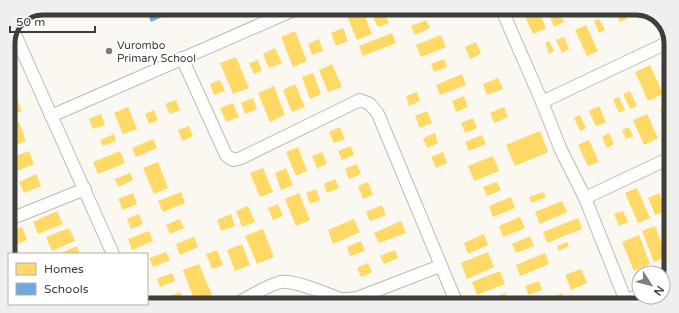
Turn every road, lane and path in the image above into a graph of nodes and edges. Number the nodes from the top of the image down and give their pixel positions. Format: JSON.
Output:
{"nodes":[{"id":1,"x":282,"y":15,"type":"edge"},
{"id":2,"x":504,"y":15,"type":"edge"},
{"id":3,"x":16,"y":37,"type":"edge"},
{"id":4,"x":664,"y":44,"type":"edge"},
{"id":5,"x":182,"y":58,"type":"junction"},
{"id":6,"x":542,"y":102,"type":"junction"},
{"id":7,"x":51,"y":116,"type":"junction"},
{"id":8,"x":664,"y":161,"type":"edge"},
{"id":9,"x":85,"y":189,"type":"junction"},
{"id":10,"x":585,"y":198,"type":"junction"},
{"id":11,"x":15,"y":217,"type":"edge"},
{"id":12,"x":113,"y":253,"type":"edge"},
{"id":13,"x":440,"y":266,"type":"junction"},
{"id":14,"x":248,"y":298,"type":"edge"},
{"id":15,"x":338,"y":298,"type":"edge"},
{"id":16,"x":357,"y":298,"type":"edge"},
{"id":17,"x":453,"y":298,"type":"edge"},
{"id":18,"x":619,"y":298,"type":"edge"}],
"edges":[{"from":1,"to":5,"type":"street"},
{"from":2,"to":6,"type":"street"},
{"from":3,"to":7,"type":"street"},
{"from":4,"to":6,"type":"street"},
{"from":5,"to":7,"type":"street"},
{"from":5,"to":13,"type":"street"},
{"from":6,"to":10,"type":"street"},
{"from":7,"to":9,"type":"street"},
{"from":8,"to":10,"type":"street"},
{"from":9,"to":11,"type":"street"},
{"from":9,"to":12,"type":"street"},
{"from":10,"to":18,"type":"street"},
{"from":13,"to":16,"type":"street"},
{"from":13,"to":17,"type":"street"},
{"from":14,"to":15,"type":"street"}]}
